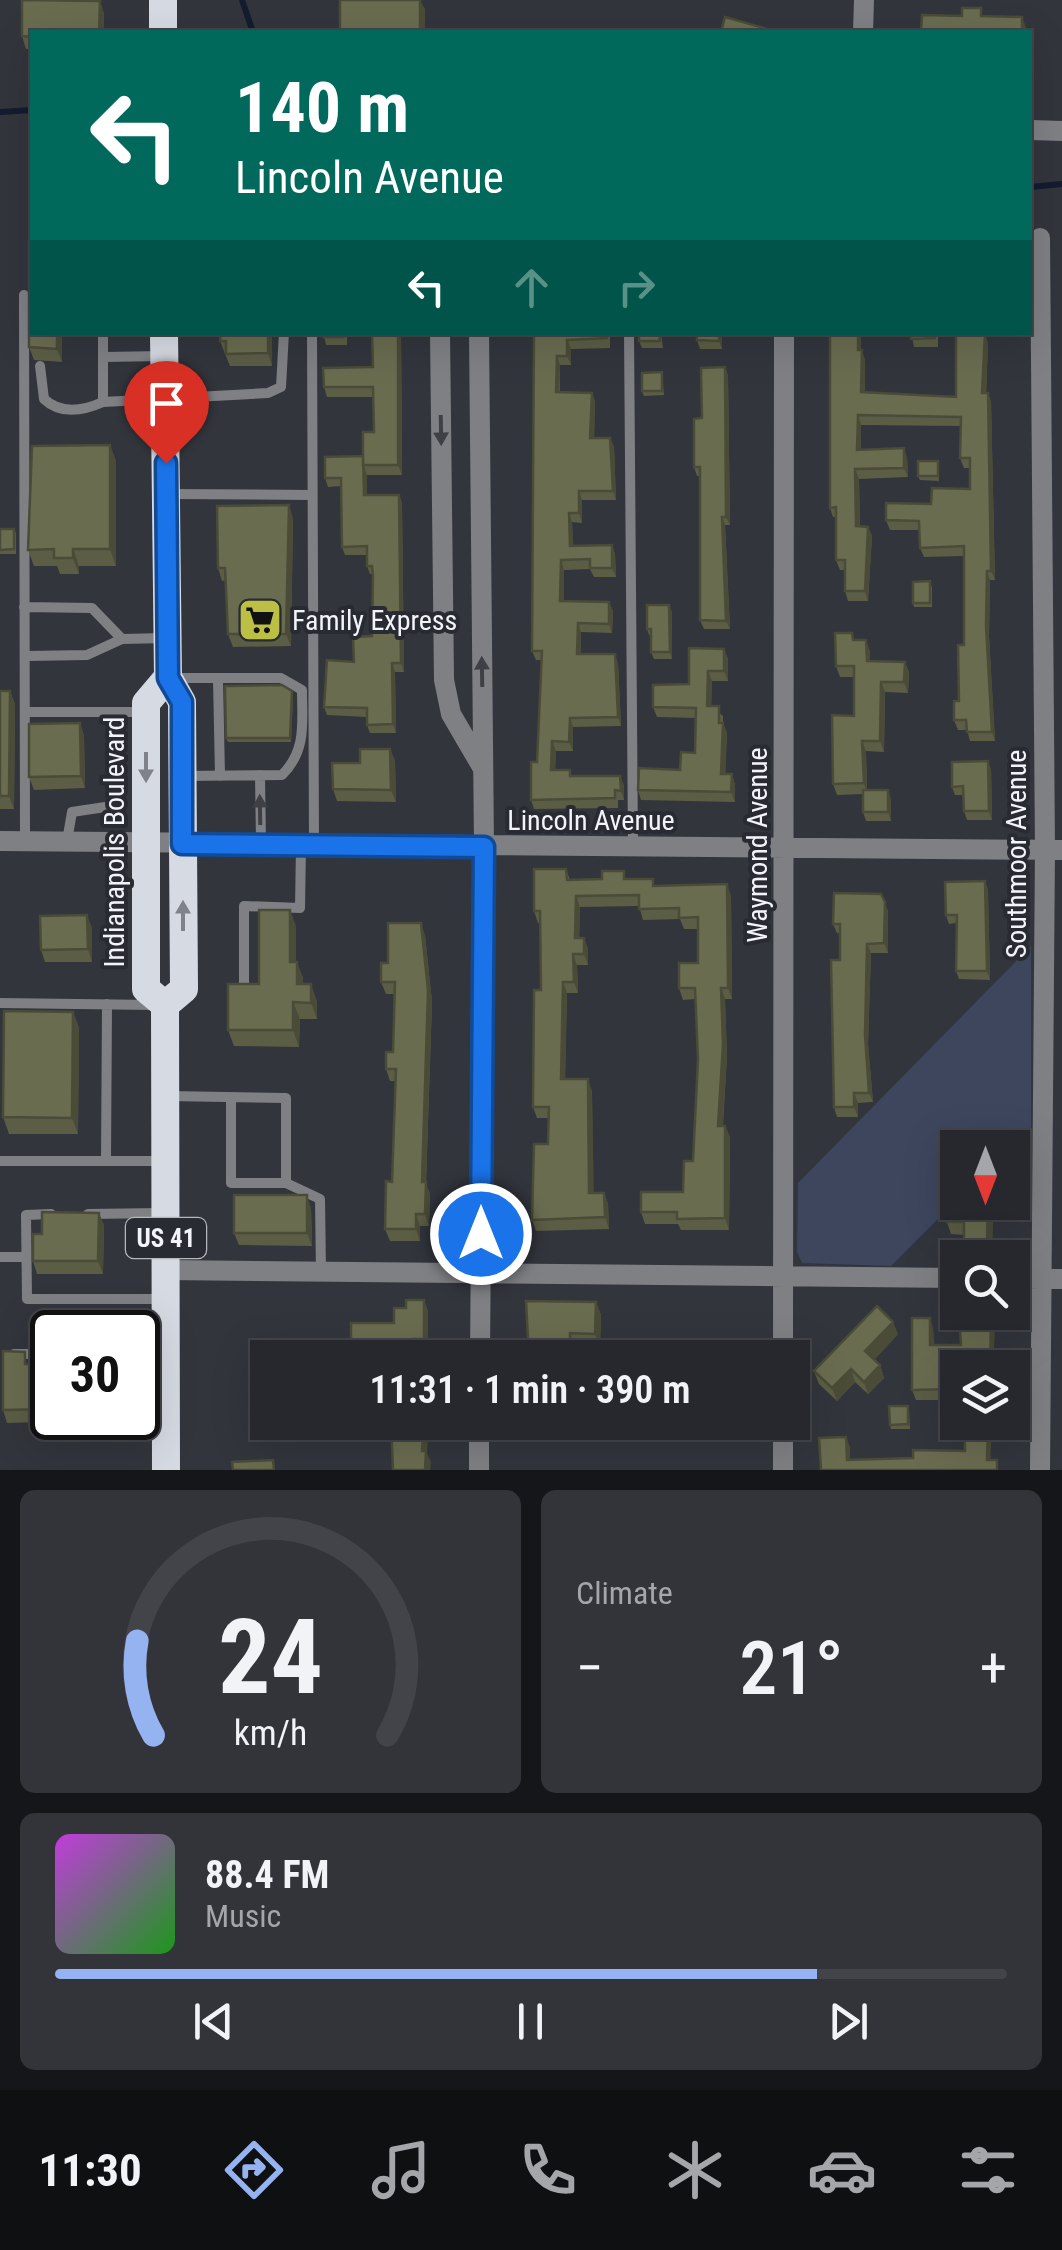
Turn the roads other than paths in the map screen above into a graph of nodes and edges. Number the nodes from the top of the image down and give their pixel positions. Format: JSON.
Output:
{"nodes":[{"id":1,"x":162,"y":0,"type":"edge"},
{"id":2,"x":864,"y":0,"type":"edge"},
{"id":3,"x":163,"y":30,"type":"edge"},
{"id":4,"x":863,"y":30,"type":"edge"},
{"id":5,"x":1032,"y":130,"type":"edge"},
{"id":6,"x":1062,"y":131,"type":"edge"},
{"id":7,"x":1035,"y":238,"type":"edge"},
{"id":8,"x":1062,"y":240,"type":"edge"},
{"id":9,"x":24,"y":295,"type":"edge"},
{"id":10,"x":103,"y":335,"type":"edge"},
{"id":11,"x":284,"y":335,"type":"edge"},
{"id":12,"x":312,"y":335,"type":"edge"},
{"id":13,"x":440,"y":335,"type":"edge"},
{"id":14,"x":479,"y":335,"type":"edge"},
{"id":15,"x":629,"y":335,"type":"edge"},
{"id":16,"x":784,"y":335,"type":"edge"},
{"id":17,"x":164,"y":344,"type":"edge"},
{"id":18,"x":103,"y":357,"type":"junction"},
{"id":19,"x":40,"y":366,"type":"edge"},
{"id":20,"x":103,"y":402,"type":"junction"},
{"id":21,"x":164,"y":402,"type":"junction"},
{"id":22,"x":166,"y":494,"type":"junction"},
{"id":23,"x":312,"y":494,"type":"junction"},
{"id":24,"x":24,"y":607,"type":"junction"},
{"id":25,"x":122,"y":638,"type":"junction"},
{"id":26,"x":167,"y":638,"type":"junction"},
{"id":27,"x":26,"y":656,"type":"junction"},
{"id":28,"x":168,"y":678,"type":"junction"},
{"id":29,"x":218,"y":679,"type":"junction"},
{"id":30,"x":26,"y":712,"type":"junction"},
{"id":31,"x":117,"y":712,"type":"junction"},
{"id":32,"x":146,"y":712,"type":"junction"},
{"id":33,"x":483,"y":769,"type":"junction"},
{"id":34,"x":260,"y":775,"type":"junction"},
{"id":35,"x":182,"y":776,"type":"junction"},
{"id":36,"x":220,"y":776,"type":"junction"},
{"id":37,"x":0,"y":841,"type":"edge"},
{"id":38,"x":25,"y":841,"type":"junction"},
{"id":39,"x":66,"y":842,"type":"junction"},
{"id":40,"x":146,"y":843,"type":"junction"},
{"id":41,"x":182,"y":844,"type":"junction"},
{"id":42,"x":261,"y":845,"type":"junction"},
{"id":43,"x":308,"y":845,"type":"junction"},
{"id":44,"x":484,"y":847,"type":"junction"},
{"id":45,"x":633,"y":847,"type":"junction"},
{"id":46,"x":784,"y":848,"type":"junction"},
{"id":47,"x":1053,"y":850,"type":"edge"},
{"id":48,"x":244,"y":988,"type":"edge"},
{"id":49,"x":0,"y":1003,"type":"edge"},
{"id":50,"x":107,"y":1004,"type":"junction"},
{"id":51,"x":165,"y":1005,"type":"junction"},
{"id":52,"x":166,"y":1096,"type":"junction"},
{"id":53,"x":231,"y":1098,"type":"junction"},
{"id":54,"x":106,"y":1160,"type":"junction"},
{"id":55,"x":0,"y":1161,"type":"edge"},
{"id":56,"x":166,"y":1161,"type":"junction"},
{"id":57,"x":286,"y":1183,"type":"junction"},
{"id":58,"x":166,"y":1213,"type":"junction"},
{"id":59,"x":61,"y":1214,"type":"edge"},
{"id":60,"x":78,"y":1214,"type":"edge"},
{"id":61,"x":0,"y":1258,"type":"edge"},
{"id":62,"x":26,"y":1258,"type":"junction"},
{"id":63,"x":166,"y":1270,"type":"junction"},
{"id":64,"x":321,"y":1273,"type":"junction"},
{"id":65,"x":481,"y":1273,"type":"junction"},
{"id":66,"x":784,"y":1278,"type":"junction"},
{"id":67,"x":940,"y":1278,"type":"edge"},
{"id":68,"x":1052,"y":1279,"type":"edge"},
{"id":69,"x":166,"y":1299,"type":"junction"},
{"id":70,"x":160,"y":1323,"type":"edge"},
{"id":71,"x":480,"y":1340,"type":"edge"},
{"id":72,"x":783,"y":1340,"type":"edge"},
{"id":73,"x":14,"y":1354,"type":"edge"},
{"id":74,"x":30,"y":1354,"type":"edge"},
{"id":75,"x":160,"y":1421,"type":"edge"},
{"id":76,"x":480,"y":1440,"type":"edge"},
{"id":77,"x":783,"y":1440,"type":"edge"},
{"id":78,"x":166,"y":1470,"type":"edge"},
{"id":79,"x":479,"y":1470,"type":"edge"},
{"id":80,"x":783,"y":1470,"type":"edge"},
{"id":81,"x":1040,"y":1470,"type":"edge"}],
"edges":[{"from":1,"to":3,"type":"highway"},
{"from":2,"to":4,"type":"street"},
{"from":5,"to":6,"type":"street"},
{"from":7,"to":8,"type":"street"},
{"from":7,"to":47,"type":"street","name":"Southmoor Avenue"},
{"from":9,"to":24,"type":"lane"},
{"from":10,"to":18,"type":"lane"},
{"from":11,"to":21,"type":"lane"},
{"from":12,"to":23,"type":"lane"},
{"from":13,"to":33,"type":"street","one_way":true},
{"from":33,"to":14,"type":"street","one_way":true},
{"from":15,"to":45,"type":"lane"},
{"from":16,"to":46,"type":"street","name":"Waymond Avenue"},
{"from":17,"to":18,"type":"lane"},
{"from":17,"to":21,"type":"highway","name":"Indianapolis Boulevard","number":"US 41"},
{"from":18,"to":20,"type":"lane"},
{"from":19,"to":20,"type":"lane"},
{"from":20,"to":21,"type":"lane"},
{"from":21,"to":22,"type":"highway","name":"Indianapolis Boulevard","number":"US 41"},
{"from":22,"to":23,"type":"lane"},
{"from":22,"to":26,"type":"highway","name":"Indianapolis Boulevard","number":"US 41"},
{"from":23,"to":43,"type":"lane"},
{"from":24,"to":25,"type":"lane"},
{"from":24,"to":27,"type":"lane"},
{"from":25,"to":26,"type":"lane"},
{"from":25,"to":27,"type":"lane"},
{"from":26,"to":28,"type":"highway","name":"Indianapolis Boulevard","number":"US 41"},
{"from":27,"to":30,"type":"lane"},
{"from":28,"to":29,"type":"lane"},
{"from":28,"to":32,"type":"highway","name":"Indianapolis Boulevard"},
{"from":28,"to":35,"type":"highway","name":"Indianapolis Boulevard","number":"US 41"},
{"from":29,"to":34,"type":"lane"},
{"from":29,"to":36,"type":"lane"},
{"from":30,"to":31,"type":"lane"},
{"from":30,"to":38,"type":"lane"},
{"from":31,"to":32,"type":"lane"},
{"from":31,"to":39,"type":"lane"},
{"from":32,"to":40,"type":"highway","name":"Indianapolis Boulevard","number":"US 41","one_way":true},
{"from":33,"to":44,"type":"street"},
{"from":34,"to":36,"type":"lane"},
{"from":42,"to":34,"type":"lane","one_way":true},
{"from":35,"to":36,"type":"lane"},
{"from":35,"to":41,"type":"highway","name":"Indianapolis Boulevard","number":"US 41"},
{"from":37,"to":38,"type":"street","name":"Lincoln Avenue"},
{"from":38,"to":39,"type":"street","name":"Lincoln Avenue"},
{"from":39,"to":40,"type":"street","name":"Lincoln Avenue"},
{"from":40,"to":41,"type":"street","name":"Lincoln Avenue"},
{"from":40,"to":51,"type":"highway","name":"Indianapolis Boulevard","number":"US 41"},
{"from":41,"to":42,"type":"street","name":"Lincoln Avenue"},
{"from":51,"to":41,"type":"highway","name":"Indianapolis Boulevard","number":"US 41","one_way":true},
{"from":42,"to":43,"type":"street","name":"Lincoln Avenue"},
{"from":43,"to":44,"type":"street","name":"Lincoln Avenue"},
{"from":43,"to":48,"type":"lane"},
{"from":44,"to":45,"type":"street","name":"Lincoln Avenue"},
{"from":44,"to":65,"type":"street"},
{"from":45,"to":46,"type":"street","name":"Lincoln Avenue"},
{"from":46,"to":47,"type":"street","name":"Lincoln Avenue"},
{"from":46,"to":66,"type":"street","name":"Waymond Avenue"},
{"from":47,"to":68,"type":"street","name":"Southmoor Avenue"},
{"from":49,"to":50,"type":"lane"},
{"from":50,"to":51,"type":"lane"},
{"from":50,"to":54,"type":"lane"},
{"from":51,"to":52,"type":"highway","name":"Indianapolis Boulevard","number":"US 41"},
{"from":52,"to":53,"type":"lane"},
{"from":52,"to":56,"type":"highway","name":"Indianapolis Boulevard","number":"US 41"},
{"from":53,"to":57,"type":"lane"},
{"from":53,"to":57,"type":"lane"},
{"from":54,"to":55,"type":"lane"},
{"from":54,"to":56,"type":"lane"},
{"from":56,"to":58,"type":"highway","name":"Indianapolis Boulevard","number":"US 41"},
{"from":57,"to":64,"type":"lane"},
{"from":58,"to":60,"type":"lane"},
{"from":58,"to":63,"type":"highway","name":"Indianapolis Boulevard","number":"US 41"},
{"from":59,"to":62,"type":"lane"},
{"from":61,"to":62,"type":"lane"},
{"from":62,"to":69,"type":"lane"},
{"from":63,"to":64,"type":"street"},
{"from":63,"to":69,"type":"highway","name":"Indianapolis Boulevard","number":"US 41"},
{"from":64,"to":65,"type":"street"},
{"from":65,"to":66,"type":"street"},
{"from":65,"to":71,"type":"street"},
{"from":66,"to":67,"type":"street"},
{"from":66,"to":72,"type":"street","name":"Waymond Avenue"},
{"from":68,"to":81,"type":"street","name":"Southmoor Avenue"},
{"from":69,"to":70,"type":"highway","name":"Indianapolis Boulevard","number":"US 41"},
{"from":73,"to":74,"type":"lane"},
{"from":75,"to":78,"type":"highway","name":"Indianapolis Boulevard","number":"US 41"},
{"from":76,"to":79,"type":"street"},
{"from":77,"to":80,"type":"street"}]}
